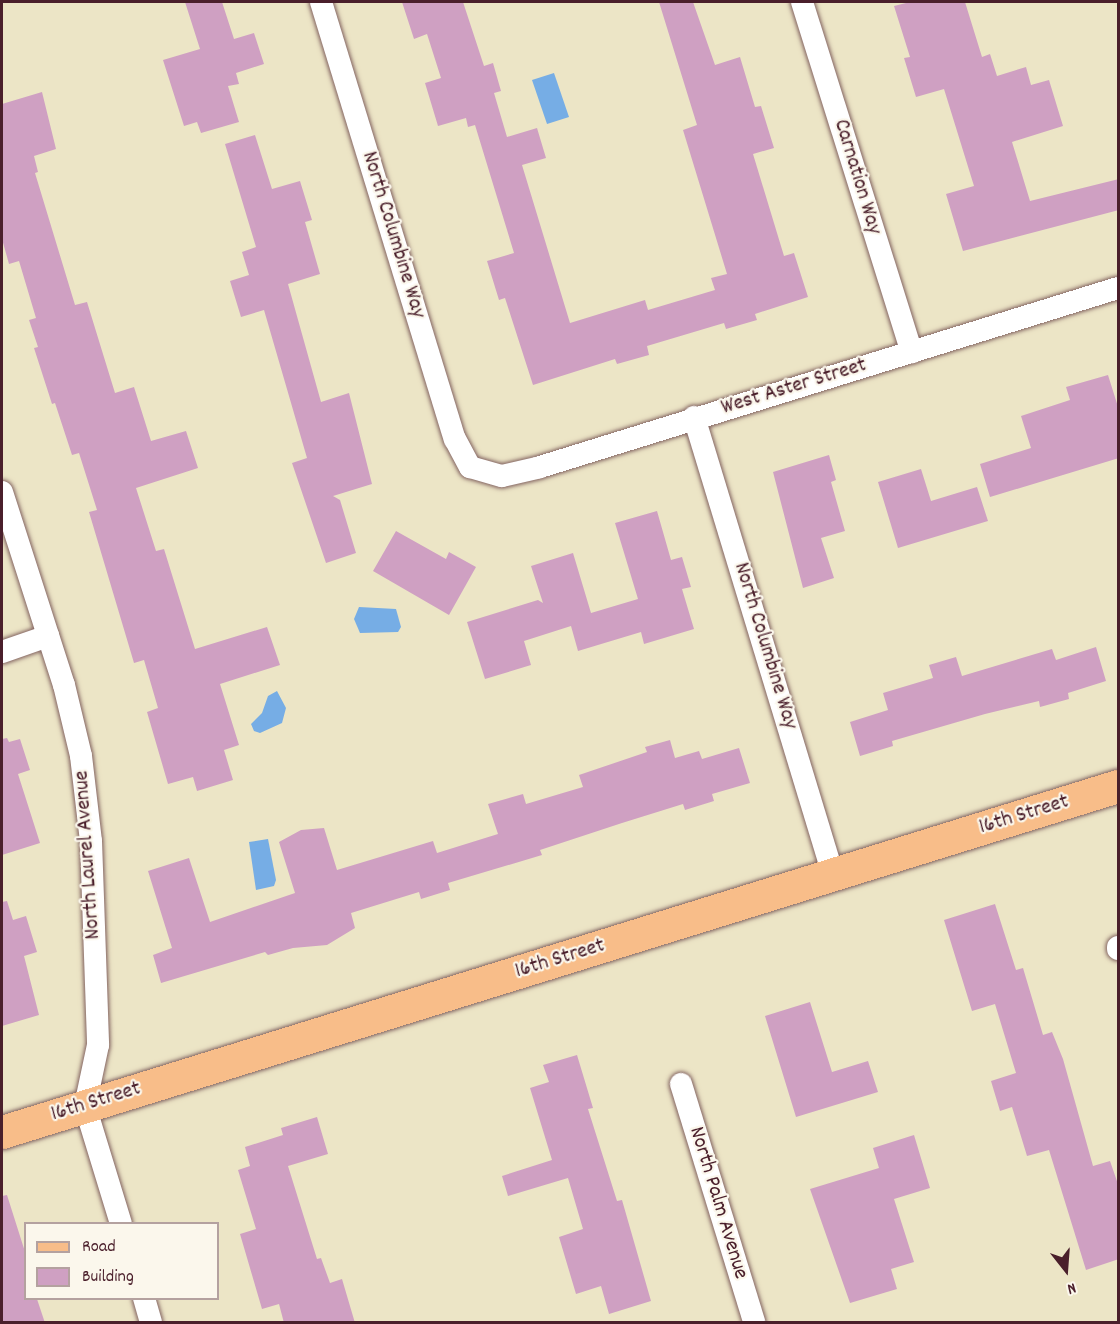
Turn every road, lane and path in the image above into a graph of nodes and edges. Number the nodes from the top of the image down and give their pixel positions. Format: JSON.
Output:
{"nodes":[{"id":1,"x":321,"y":2,"type":"edge"},
{"id":2,"x":802,"y":2,"type":"edge"},
{"id":3,"x":1119,"y":288,"type":"edge"},
{"id":4,"x":912,"y":352,"type":"junction"},
{"id":5,"x":694,"y":417,"type":"junction"},
{"id":6,"x":470,"y":467,"type":"joint"},
{"id":7,"x":2,"y":492,"type":"edge"},
{"id":8,"x":48,"y":636,"type":"junction"},
{"id":9,"x":2,"y":652,"type":"edge"},
{"id":10,"x":1119,"y":786,"type":"edge"},
{"id":11,"x":833,"y":875,"type":"junction"},
{"id":12,"x":681,"y":1084,"type":"dead end"},
{"id":13,"x":85,"y":1106,"type":"junction"},
{"id":14,"x":2,"y":1132,"type":"edge"},
{"id":15,"x":120,"y":1222,"type":"edge"},
{"id":16,"x":144,"y":1300,"type":"edge"},
{"id":17,"x":152,"y":1323,"type":"edge"},
{"id":18,"x":754,"y":1323,"type":"edge"}],
"edges":[{"from":1,"to":6,"type":"street","name":"North Columbine Way"},
{"from":2,"to":4,"type":"street","name":"Carnation Way"},
{"from":3,"to":4,"type":"street","name":"West Aster Street"},
{"from":4,"to":5,"type":"street","name":"West Aster Street"},
{"from":5,"to":6,"type":"street","name":"West Aster Street"},
{"from":5,"to":11,"type":"street","name":"North Columbine Way"},
{"from":7,"to":8,"type":"street","name":"North Laurel Avenue"},
{"from":8,"to":9,"type":"street"},
{"from":8,"to":13,"type":"street","name":"North Laurel Avenue"},
{"from":10,"to":11,"type":"main road","name":"16th Street"},
{"from":11,"to":13,"type":"main road","name":"16th Street"},
{"from":12,"to":18,"type":"street","name":"North Palm Avenue"},
{"from":13,"to":14,"type":"main road","name":"16th Street"},
{"from":13,"to":15,"type":"street","name":"North Laurel Avenue"},
{"from":16,"to":17,"type":"street"}]}
